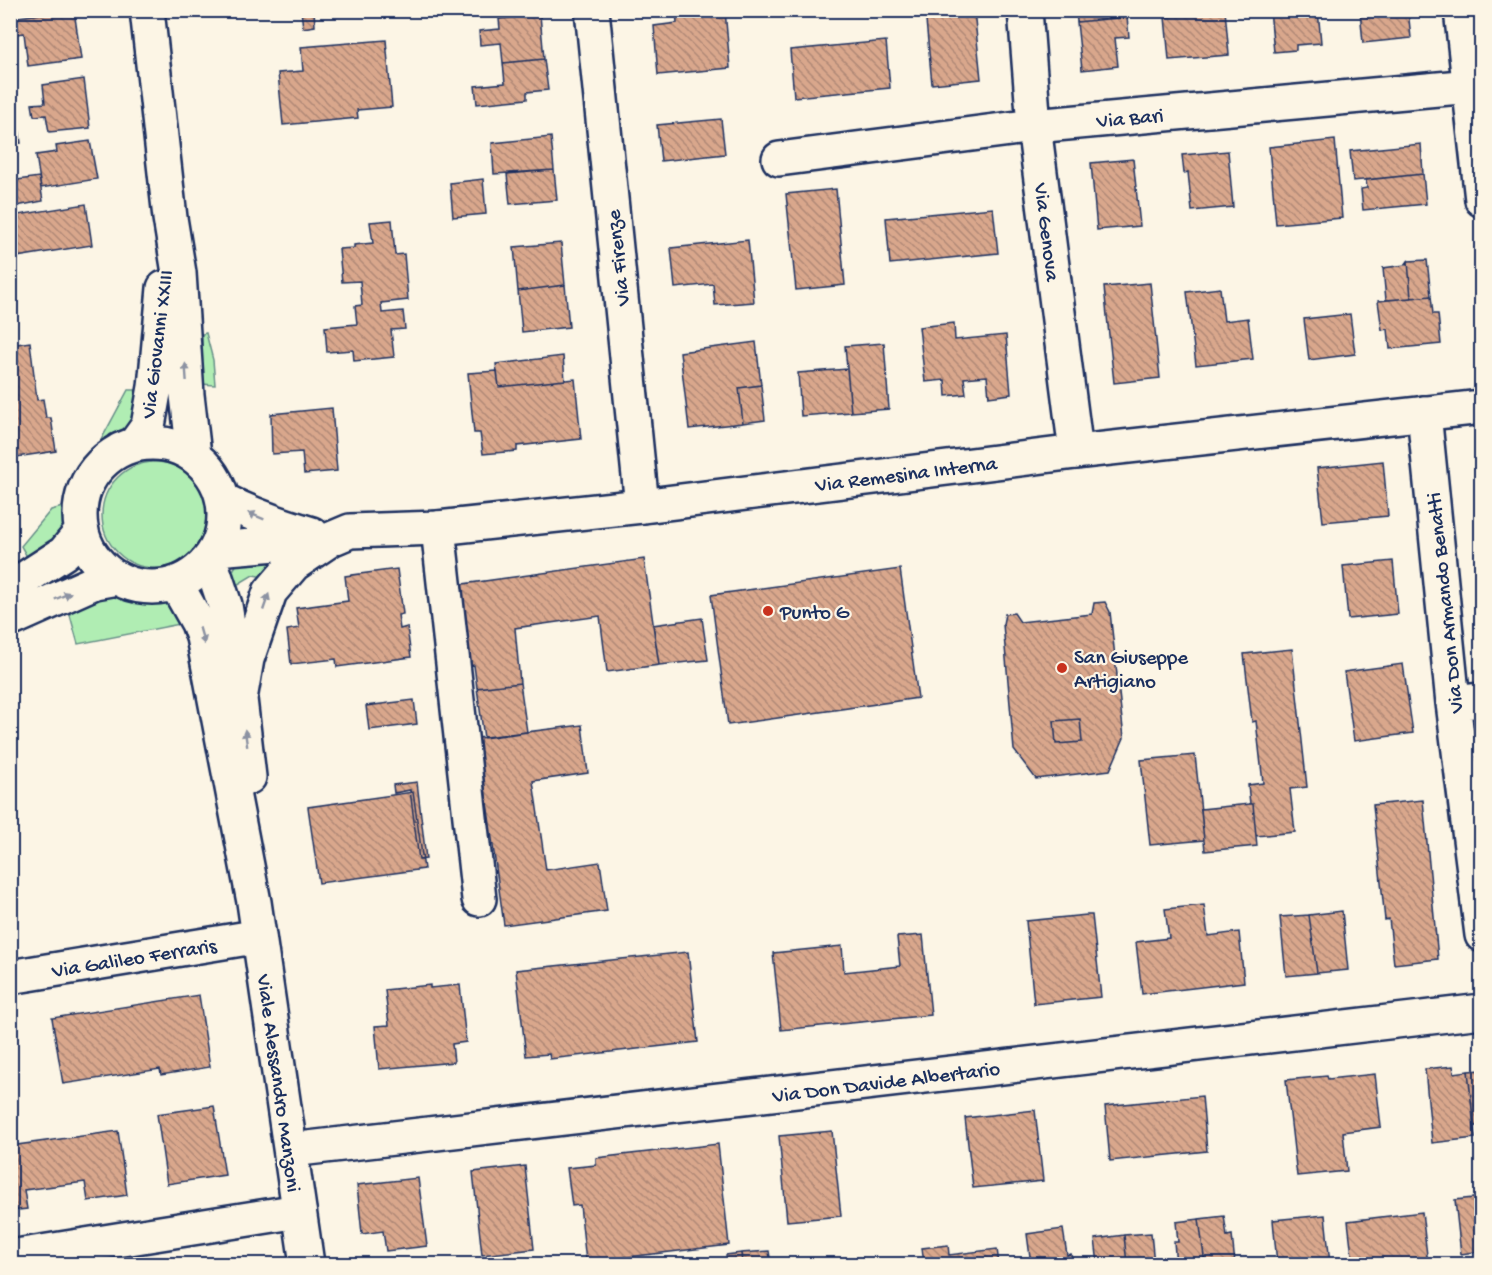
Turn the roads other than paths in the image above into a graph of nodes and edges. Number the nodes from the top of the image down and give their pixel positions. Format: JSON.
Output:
{"nodes":[{"id":1,"x":147,"y":10,"type":"edge"},
{"id":2,"x":592,"y":10,"type":"edge"},
{"id":3,"x":1025,"y":10,"type":"edge"},
{"id":4,"x":1461,"y":10,"type":"edge"},
{"id":5,"x":1475,"y":86,"type":"edge"},
{"id":6,"x":1034,"y":126,"type":"junction"},
{"id":7,"x":779,"y":159,"type":"dead end"},
{"id":8,"x":1482,"y":200,"type":"edge"},
{"id":9,"x":170,"y":218,"type":"junction"},
{"id":10,"x":1482,"y":407,"type":"edge"},
{"id":11,"x":1424,"y":413,"type":"junction"},
{"id":12,"x":124,"y":448,"type":"junction"},
{"id":13,"x":1076,"y":452,"type":"junction"},
{"id":14,"x":194,"y":455,"type":"junction"},
{"id":15,"x":223,"y":500,"type":"junction"},
{"id":16,"x":642,"y":506,"type":"junction"},
{"id":17,"x":438,"y":528,"type":"junction"},
{"id":18,"x":82,"y":531,"type":"junction"},
{"id":19,"x":331,"y":539,"type":"junction"},
{"id":20,"x":213,"y":555,"type":"junction"},
{"id":21,"x":117,"y":578,"type":"junction"},
{"id":22,"x":176,"y":584,"type":"junction"},
{"id":23,"x":10,"y":588,"type":"edge"},
{"id":24,"x":10,"y":620,"type":"edge"},
{"id":25,"x":240,"y":699,"type":"junction"},
{"id":26,"x":1467,"y":701,"type":"edge"},
{"id":27,"x":479,"y":899,"type":"dead end"},
{"id":28,"x":254,"y":902,"type":"junction"},
{"id":29,"x":1482,"y":935,"type":"edge"},
{"id":30,"x":259,"y":939,"type":"junction"},
{"id":31,"x":10,"y":977,"type":"edge"},
{"id":32,"x":1482,"y":1011,"type":"edge"},
{"id":33,"x":291,"y":1150,"type":"junction"},
{"id":34,"x":299,"y":1211,"type":"junction"},
{"id":35,"x":10,"y":1257,"type":"edge"},
{"id":36,"x":307,"y":1264,"type":"edge"}],
"edges":[{"from":1,"to":9,"type":"street","name":"Via Giovanni XXIII"},
{"from":2,"to":16,"type":"street","name":"Via Firenze"},
{"from":3,"to":6,"type":"street","name":"Via Genova"},
{"from":4,"to":5,"type":"street"},
{"from":5,"to":6,"type":"street","name":"Via Bari"},
{"from":5,"to":8,"type":"street"},
{"from":6,"to":7,"type":"street","name":"Via Bari"},
{"from":6,"to":13,"type":"street","name":"Via Genova"},
{"from":9,"to":12,"type":"street","name":"Via Giovanni XXIII"},
{"from":14,"to":9,"type":"street","name":"Via Giovanni XXIII","one_way":true},
{"from":10,"to":11,"type":"street","name":"Via Remesina Interna"},
{"from":11,"to":13,"type":"street","name":"Via Remesina Interna"},
{"from":11,"to":26,"type":"street","name":"Via Don Armando Benatti"},
{"from":12,"to":14,"type":"street"},
{"from":12,"to":18,"type":"street"},
{"from":13,"to":16,"type":"street","name":"Via Remesina Interna"},
{"from":14,"to":15,"type":"street"},
{"from":19,"to":15,"type":"street","one_way":true},
{"from":15,"to":20,"type":"street"},
{"from":16,"to":17,"type":"street","name":"Via Remesina Interna"},
{"from":17,"to":19,"type":"street","name":"Via Remesina Interna"},
{"from":17,"to":27,"type":"street"},
{"from":18,"to":21,"type":"street"},
{"from":18,"to":23,"type":"street"},
{"from":19,"to":20,"type":"street","name":"Via Remesina Interna"},
{"from":25,"to":19,"type":"street","name":"Via Remesina Interna","one_way":true},
{"from":20,"to":22,"type":"street"},
{"from":20,"to":25,"type":"street","name":"Viale Alessandro Manzoni"},
{"from":21,"to":22,"type":"street"},
{"from":24,"to":21,"type":"street","one_way":true},
{"from":22,"to":28,"type":"street","name":"Viale Alessandro Manzoni","one_way":true},
{"from":28,"to":25,"type":"street","name":"Viale Alessandro Manzoni","one_way":true},
{"from":26,"to":29,"type":"street","name":"Via Don Armando Benatti"},
{"from":28,"to":30,"type":"street","name":"Viale Alessandro Manzoni"},
{"from":30,"to":31,"type":"street","name":"Via Galileo Ferraris"},
{"from":30,"to":33,"type":"street","name":"Viale Alessandro Manzoni"},
{"from":32,"to":33,"type":"street","name":"Via Don Davide Albertario"},
{"from":33,"to":34,"type":"street","name":"Viale Alessandro Manzoni"},
{"from":34,"to":35,"type":"street"},
{"from":34,"to":36,"type":"street","name":"Viale Alessandro Manzoni"}]}
